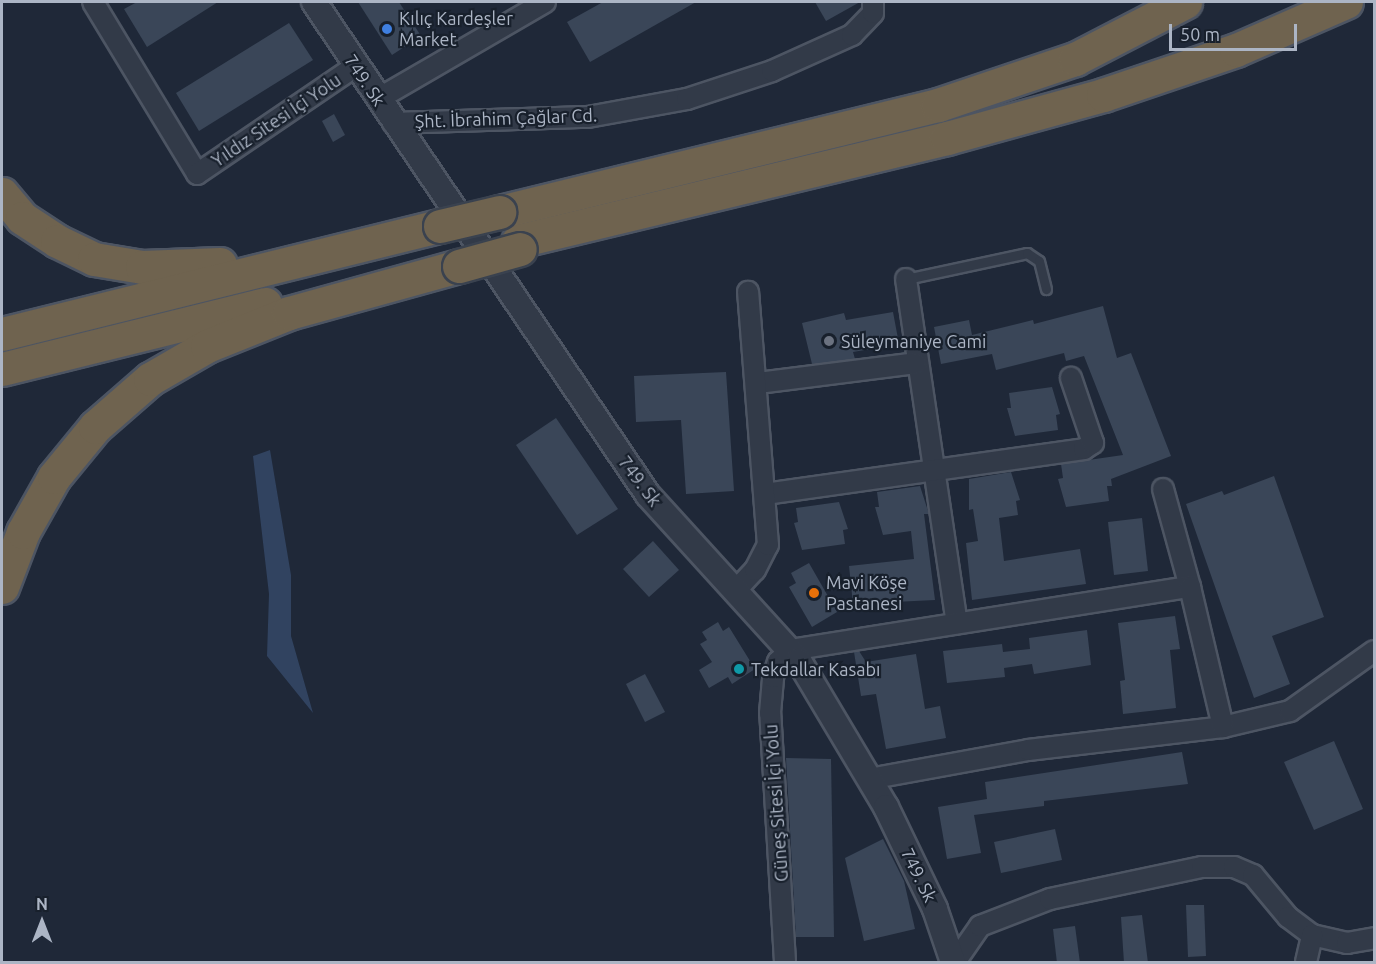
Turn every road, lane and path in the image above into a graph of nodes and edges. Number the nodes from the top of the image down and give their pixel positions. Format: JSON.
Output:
{"nodes":[{"id":1,"x":93,"y":2,"type":"edge"},
{"id":2,"x":314,"y":2,"type":"edge"},
{"id":3,"x":545,"y":2,"type":"edge"},
{"id":4,"x":873,"y":2,"type":"edge"},
{"id":5,"x":1185,"y":2,"type":"edge"},
{"id":6,"x":1346,"y":2,"type":"edge"},
{"id":7,"x":356,"y":66,"type":"junction"},
{"id":8,"x":378,"y":99,"type":"junction"},
{"id":9,"x":393,"y":123,"type":"junction"},
{"id":10,"x":2,"y":194,"type":"edge"},
{"id":11,"x":431,"y":228,"type":"junction"},
{"id":12,"x":458,"y":262,"type":"junction"},
{"id":13,"x":906,"y":279,"type":"joint"},
{"id":14,"x":1047,"y":289,"type":"dead end"},
{"id":15,"x":748,"y":292,"type":"dead end"},
{"id":16,"x":2,"y":334,"type":"edge"},
{"id":17,"x":916,"y":363,"type":"junction"},
{"id":18,"x":2,"y":369,"type":"edge"},
{"id":19,"x":1071,"y":378,"type":"dead end"},
{"id":20,"x":758,"y":383,"type":"junction"},
{"id":21,"x":933,"y":468,"type":"junction"},
{"id":22,"x":1163,"y":489,"type":"dead end"},
{"id":23,"x":765,"y":494,"type":"junction"},
{"id":24,"x":2,"y":587,"type":"edge"},
{"id":25,"x":1190,"y":587,"type":"junction"},
{"id":26,"x":737,"y":589,"type":"junction"},
{"id":27,"x":957,"y":623,"type":"junction"},
{"id":28,"x":790,"y":650,"type":"junction"},
{"id":29,"x":1374,"y":651,"type":"edge"},
{"id":30,"x":1223,"y":727,"type":"junction"},
{"id":31,"x":869,"y":779,"type":"junction"},
{"id":32,"x":1312,"y":935,"type":"junction"},
{"id":33,"x":1374,"y":938,"type":"edge"},
{"id":34,"x":785,"y":963,"type":"edge"},
{"id":35,"x":954,"y":963,"type":"edge"},
{"id":36,"x":1306,"y":963,"type":"edge"}],
"edges":[{"from":1,"to":7,"type":"street","name":"Yıldız Sitesi İçi Yolu"},
{"from":2,"to":7,"type":"street","name":"749. Sk"},
{"from":3,"to":8,"type":"street"},
{"from":4,"to":9,"type":"street","name":"Şht. İbrahim Çağlar Cd."},
{"from":5,"to":11,"type":"highway","bridge":true},
{"from":6,"to":12,"type":"highway"},
{"from":7,"to":8,"type":"street","name":"749. Sk"},
{"from":8,"to":9,"type":"street","name":"749. Sk"},
{"from":9,"to":26,"type":"street","name":"749. Sk"},
{"from":10,"to":11,"type":"highway"},
{"from":11,"to":16,"type":"highway"},
{"from":12,"to":18,"type":"highway"},
{"from":12,"to":24,"type":"highway"},
{"from":13,"to":14,"type":"lane"},
{"from":13,"to":17,"type":"street"},
{"from":15,"to":20,"type":"street"},
{"from":17,"to":20,"type":"street"},
{"from":17,"to":21,"type":"street"},
{"from":19,"to":21,"type":"street"},
{"from":20,"to":23,"type":"street"},
{"from":21,"to":23,"type":"street"},
{"from":21,"to":27,"type":"street"},
{"from":22,"to":25,"type":"street"},
{"from":23,"to":26,"type":"street"},
{"from":25,"to":27,"type":"street"},
{"from":25,"to":30,"type":"street"},
{"from":26,"to":28,"type":"street","name":"749. Sk"},
{"from":27,"to":28,"type":"street"},
{"from":28,"to":31,"type":"street","name":"749. Sk"},
{"from":28,"to":34,"type":"street","name":"Güneş Sitesi İçi Yolu"},
{"from":29,"to":30,"type":"street"},
{"from":30,"to":31,"type":"street"},
{"from":31,"to":35,"type":"street","name":"749. Sk"},
{"from":32,"to":33,"type":"street"},
{"from":32,"to":35,"type":"street"},
{"from":32,"to":36,"type":"street"}]}
